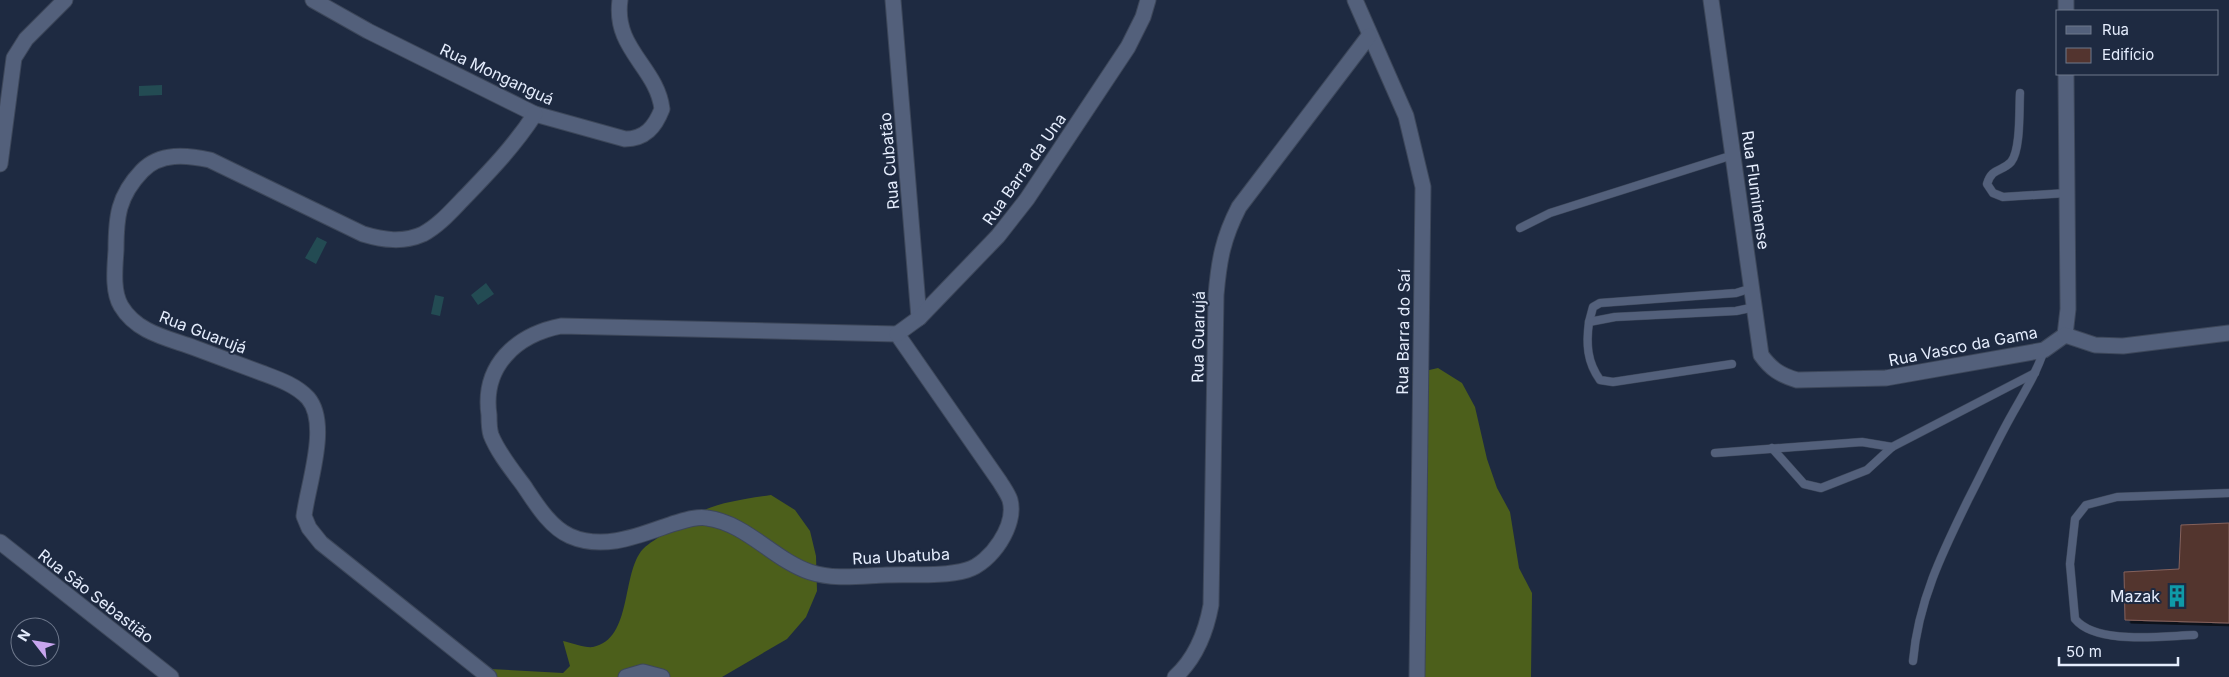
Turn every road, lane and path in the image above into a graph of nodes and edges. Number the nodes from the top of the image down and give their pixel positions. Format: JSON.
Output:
{"nodes":[{"id":1,"x":65,"y":0,"type":"edge"},
{"id":2,"x":313,"y":0,"type":"edge"},
{"id":3,"x":620,"y":0,"type":"edge"},
{"id":4,"x":893,"y":0,"type":"edge"},
{"id":5,"x":1148,"y":0,"type":"edge"},
{"id":6,"x":1355,"y":0,"type":"edge"},
{"id":7,"x":1711,"y":0,"type":"edge"},
{"id":8,"x":1369,"y":36,"type":"junction"},
{"id":9,"x":2066,"y":75,"type":"edge"},
{"id":10,"x":2020,"y":93,"type":"dead end"},
{"id":11,"x":535,"y":114,"type":"junction"},
{"id":12,"x":1733,"y":155,"type":"junction"},
{"id":13,"x":0,"y":164,"type":"edge"},
{"id":14,"x":2067,"y":193,"type":"junction"},
{"id":15,"x":1520,"y":228,"type":"dead end"},
{"id":16,"x":1752,"y":288,"type":"junction"},
{"id":17,"x":1755,"y":308,"type":"junction"},
{"id":18,"x":920,"y":318,"type":"junction"},
{"id":19,"x":1589,"y":322,"type":"junction"},
{"id":20,"x":2229,"y":333,"type":"edge"},
{"id":21,"x":897,"y":334,"type":"junction"},
{"id":22,"x":2065,"y":335,"type":"junction"},
{"id":23,"x":2044,"y":350,"type":"junction"},
{"id":24,"x":1732,"y":364,"type":"dead end"},
{"id":25,"x":2036,"y":372,"type":"junction"},
{"id":26,"x":1782,"y":376,"type":"joint"},
{"id":27,"x":1892,"y":447,"type":"junction"},
{"id":28,"x":1772,"y":448,"type":"junction"},
{"id":29,"x":1715,"y":453,"type":"dead end"},
{"id":30,"x":2229,"y":494,"type":"edge"},
{"id":31,"x":0,"y":542,"type":"edge"},
{"id":32,"x":2194,"y":636,"type":"dead end"},
{"id":33,"x":1913,"y":661,"type":"dead end"},
{"id":34,"x":172,"y":677,"type":"edge"},
{"id":35,"x":489,"y":677,"type":"edge"},
{"id":36,"x":626,"y":677,"type":"edge"},
{"id":37,"x":662,"y":677,"type":"edge"},
{"id":38,"x":1175,"y":677,"type":"edge"},
{"id":39,"x":1417,"y":677,"type":"edge"}],
"edges":[{"from":1,"to":13,"type":"street"},
{"from":2,"to":11,"type":"street","name":"Rua Monganguá"},
{"from":3,"to":11,"type":"street","name":"Rua Monganguá"},
{"from":4,"to":18,"type":"street","name":"Rua Cubatão"},
{"from":5,"to":18,"type":"street","name":"Rua Barra da Una"},
{"from":6,"to":8,"type":"street","name":"Rua Barra do Saí"},
{"from":7,"to":12,"type":"street","name":"Rua Fluminense"},
{"from":8,"to":38,"type":"street","name":"Rua Guarujá"},
{"from":8,"to":39,"type":"street","name":"Rua Barra do Saí"},
{"from":9,"to":14,"type":"street"},
{"from":10,"to":14,"type":"lane"},
{"from":11,"to":35,"type":"street","name":"Rua Guarujá"},
{"from":12,"to":15,"type":"lane"},
{"from":12,"to":16,"type":"street","name":"Rua Fluminense"},
{"from":14,"to":22,"type":"street"},
{"from":16,"to":17,"type":"street","name":"Rua Fluminense"},
{"from":16,"to":19,"type":"lane"},
{"from":17,"to":19,"type":"lane"},
{"from":17,"to":26,"type":"street","name":"Rua Fluminense"},
{"from":18,"to":21,"type":"street","name":"Rua Barra da Una"},
{"from":19,"to":24,"type":"lane"},
{"from":20,"to":22,"type":"street"},
{"from":21,"to":21,"type":"street","name":"Rua Ubatuba"},
{"from":22,"to":23,"type":"street","name":"Rua Vasco da Gama"},
{"from":23,"to":25,"type":"lane"},
{"from":23,"to":26,"type":"street","name":"Rua Vasco da Gama"},
{"from":25,"to":27,"type":"lane"},
{"from":25,"to":33,"type":"lane"},
{"from":27,"to":28,"type":"lane"},
{"from":27,"to":28,"type":"lane"},
{"from":28,"to":29,"type":"lane"},
{"from":30,"to":32,"type":"lane"},
{"from":31,"to":34,"type":"street","name":"Rua São Sebastião"},
{"from":36,"to":37,"type":"street"}]}
